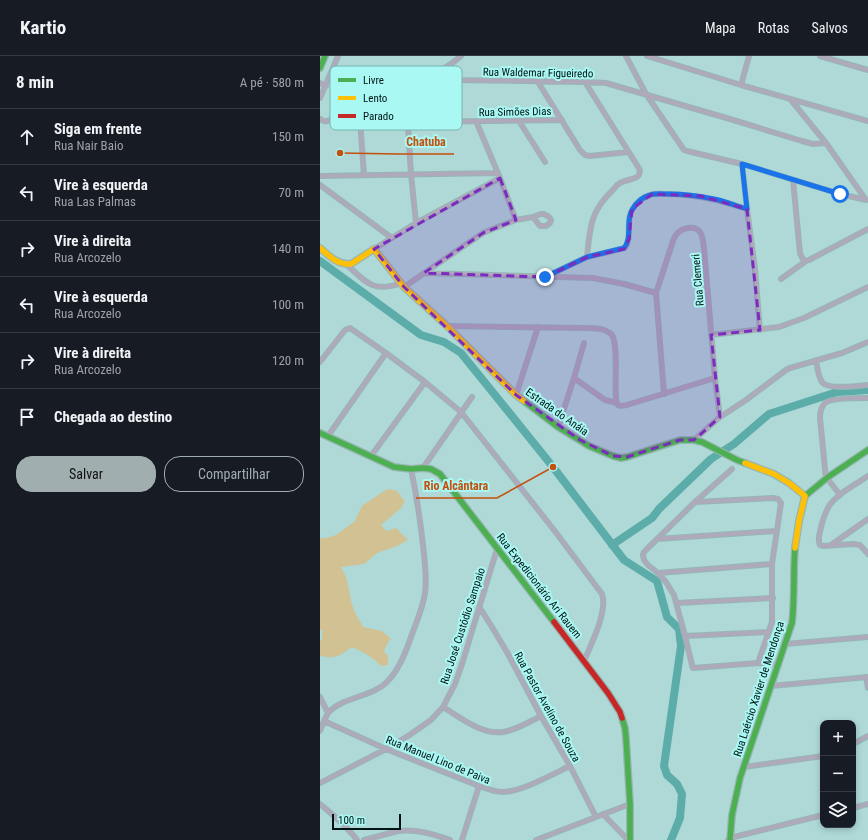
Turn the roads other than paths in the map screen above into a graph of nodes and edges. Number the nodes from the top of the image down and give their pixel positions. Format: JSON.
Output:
{"nodes":[{"id":1,"x":325,"y":56,"type":"edge"},
{"id":2,"x":338,"y":56,"type":"edge"},
{"id":3,"x":461,"y":56,"type":"edge"},
{"id":4,"x":626,"y":56,"type":"edge"},
{"id":5,"x":647,"y":56,"type":"edge"},
{"id":6,"x":749,"y":56,"type":"edge"},
{"id":7,"x":820,"y":56,"type":"edge"},
{"id":8,"x":334,"y":66,"type":"edge"},
{"id":9,"x":448,"y":66,"type":"edge"},
{"id":10,"x":320,"y":68,"type":"edge"},
{"id":11,"x":868,"y":70,"type":"edge"},
{"id":12,"x":330,"y":76,"type":"edge"},
{"id":13,"x":462,"y":80,"type":"edge"},
{"id":14,"x":538,"y":82,"type":"junction"},
{"id":15,"x":585,"y":82,"type":"junction"},
{"id":16,"x":320,"y":83,"type":"edge"},
{"id":17,"x":741,"y":85,"type":"junction"},
{"id":18,"x":326,"y":86,"type":"junction"},
{"id":19,"x":646,"y":94,"type":"junction"},
{"id":20,"x":320,"y":98,"type":"edge"},
{"id":21,"x":790,"y":99,"type":"junction"},
{"id":22,"x":320,"y":119,"type":"edge"},
{"id":23,"x":330,"y":120,"type":"edge"},
{"id":24,"x":562,"y":120,"type":"junction"},
{"id":25,"x":462,"y":121,"type":"edge"},
{"id":26,"x":476,"y":121,"type":"junction"},
{"id":27,"x":519,"y":121,"type":"junction"},
{"id":28,"x":868,"y":122,"type":"edge"},
{"id":29,"x":361,"y":130,"type":"edge"},
{"id":30,"x":408,"y":130,"type":"edge"},
{"id":31,"x":826,"y":143,"type":"junction"},
{"id":32,"x":628,"y":152,"type":"junction"},
{"id":33,"x":545,"y":162,"type":"dead end"},
{"id":34,"x":742,"y":164,"type":"junction"},
{"id":35,"x":411,"y":174,"type":"junction"},
{"id":36,"x":364,"y":175,"type":"junction"},
{"id":37,"x":499,"y":175,"type":"junction"},
{"id":38,"x":320,"y":176,"type":"edge"},
{"id":39,"x":793,"y":180,"type":"junction"},
{"id":40,"x":320,"y":185,"type":"edge"},
{"id":41,"x":867,"y":200,"type":"edge"},
{"id":42,"x":747,"y":209,"type":"junction"},
{"id":43,"x":533,"y":217,"type":"dead end"},
{"id":44,"x":516,"y":220,"type":"junction"},
{"id":45,"x":416,"y":223,"type":"junction"},
{"id":46,"x":868,"y":229,"type":"edge"},
{"id":47,"x":392,"y":238,"type":"junction"},
{"id":48,"x":320,"y":248,"type":"edge"},
{"id":49,"x":374,"y":249,"type":"junction"},
{"id":50,"x":587,"y":257,"type":"junction"},
{"id":51,"x":807,"y":261,"type":"junction"},
{"id":52,"x":347,"y":265,"type":"junction"},
{"id":53,"x":424,"y":273,"type":"junction"},
{"id":54,"x":545,"y":277,"type":"junction"},
{"id":55,"x":781,"y":279,"type":"dead end"},
{"id":56,"x":403,"y":285,"type":"junction"},
{"id":57,"x":868,"y":286,"type":"edge"},
{"id":58,"x":656,"y":293,"type":"junction"},
{"id":59,"x":447,"y":326,"type":"junction"},
{"id":60,"x":538,"y":327,"type":"junction"},
{"id":61,"x":760,"y":330,"type":"junction"},
{"id":62,"x":711,"y":335,"type":"junction"},
{"id":63,"x":868,"y":342,"type":"edge"},
{"id":64,"x":584,"y":343,"type":"dead end"},
{"id":65,"x":386,"y":353,"type":"junction"},
{"id":66,"x":322,"y":356,"type":"edge"},
{"id":67,"x":816,"y":360,"type":"junction"},
{"id":68,"x":320,"y":362,"type":"edge"},
{"id":69,"x":574,"y":378,"type":"junction"},
{"id":70,"x":715,"y":378,"type":"junction"},
{"id":71,"x":425,"y":382,"type":"junction"},
{"id":72,"x":868,"y":385,"type":"edge"},
{"id":73,"x":664,"y":394,"type":"junction"},
{"id":74,"x":516,"y":395,"type":"junction"},
{"id":75,"x":472,"y":397,"type":"dead end"},
{"id":76,"x":868,"y":398,"type":"edge"},
{"id":77,"x":617,"y":403,"type":"junction"},
{"id":78,"x":461,"y":412,"type":"junction"},
{"id":79,"x":720,"y":417,"type":"junction"},
{"id":80,"x":558,"y":427,"type":"junction"},
{"id":81,"x":320,"y":433,"type":"edge"},
{"id":82,"x":328,"y":436,"type":"junction"},
{"id":83,"x":694,"y":440,"type":"junction"},
{"id":84,"x":868,"y":450,"type":"edge"},
{"id":85,"x":371,"y":456,"type":"junction"},
{"id":86,"x":423,"y":468,"type":"junction"},
{"id":87,"x":411,"y":469,"type":"junction"},
{"id":88,"x":732,"y":469,"type":"dead end"},
{"id":89,"x":868,"y":476,"type":"edge"},
{"id":90,"x":827,"y":479,"type":"junction"},
{"id":91,"x":840,"y":495,"type":"junction"},
{"id":92,"x":805,"y":496,"type":"junction"},
{"id":93,"x":695,"y":502,"type":"junction"},
{"id":94,"x":868,"y":519,"type":"edge"},
{"id":95,"x":776,"y":531,"type":"junction"},
{"id":96,"x":657,"y":539,"type":"junction"},
{"id":97,"x":831,"y":545,"type":"junction"},
{"id":98,"x":497,"y":549,"type":"junction"},
{"id":99,"x":868,"y":554,"type":"edge"},
{"id":100,"x":772,"y":564,"type":"junction"},
{"id":101,"x":658,"y":573,"type":"junction"},
{"id":102,"x":773,"y":598,"type":"junction"},
{"id":103,"x":677,"y":603,"type":"junction"},
{"id":104,"x":480,"y":608,"type":"junction"},
{"id":105,"x":769,"y":632,"type":"junction"},
{"id":106,"x":685,"y":636,"type":"junction"},
{"id":107,"x":868,"y":637,"type":"edge"},
{"id":108,"x":785,"y":644,"type":"junction"},
{"id":109,"x":584,"y":661,"type":"junction"},
{"id":110,"x":758,"y":663,"type":"junction"},
{"id":111,"x":778,"y":664,"type":"junction"},
{"id":112,"x":867,"y":677,"type":"edge"},
{"id":113,"x":771,"y":686,"type":"junction"},
{"id":114,"x":868,"y":688,"type":"edge"},
{"id":115,"x":320,"y":697,"type":"edge"},
{"id":116,"x":443,"y":708,"type":"junction"},
{"id":117,"x":328,"y":713,"type":"junction"},
{"id":118,"x":541,"y":716,"type":"junction"},
{"id":119,"x":324,"y":721,"type":"junction"},
{"id":120,"x":320,"y":731,"type":"edge"},
{"id":121,"x":868,"y":736,"type":"edge"},
{"id":122,"x":856,"y":742,"type":"edge"},
{"id":123,"x":386,"y":749,"type":"junction"},
{"id":124,"x":820,"y":756,"type":"edge"},
{"id":125,"x":570,"y":766,"type":"junction"},
{"id":126,"x":744,"y":767,"type":"junction"},
{"id":127,"x":320,"y":783,"type":"edge"},
{"id":128,"x":479,"y":786,"type":"junction"},
{"id":129,"x":320,"y":804,"type":"edge"},
{"id":130,"x":630,"y":804,"type":"junction"},
{"id":131,"x":868,"y":804,"type":"edge"},
{"id":132,"x":856,"y":807,"type":"edge"},
{"id":133,"x":603,"y":814,"type":"junction"},
{"id":134,"x":820,"y":816,"type":"edge"},
{"id":135,"x":596,"y":817,"type":"junction"},
{"id":136,"x":729,"y":839,"type":"edge"},
{"id":137,"x":357,"y":840,"type":"edge"},
{"id":138,"x":364,"y":840,"type":"edge"},
{"id":139,"x":450,"y":840,"type":"edge"},
{"id":140,"x":462,"y":840,"type":"edge"},
{"id":141,"x":536,"y":840,"type":"edge"},
{"id":142,"x":629,"y":840,"type":"edge"}],
"edges":[{"from":1,"to":10,"type":"main road"},
{"from":2,"to":8,"type":"street"},
{"from":3,"to":9,"type":"street"},
{"from":4,"to":19,"type":"street"},
{"from":5,"to":17,"type":"street"},
{"from":6,"to":17,"type":"street"},
{"from":7,"to":11,"type":"street"},
{"from":12,"to":18,"type":"street"},
{"from":13,"to":14,"type":"street","name":"Rua Waldemar Figueiredo"},
{"from":14,"to":15,"type":"street","name":"Rua Waldemar Figueiredo"},
{"from":14,"to":24,"type":"street"},
{"from":15,"to":19,"type":"street","name":"Rua Waldemar Figueiredo"},
{"from":15,"to":32,"type":"street"},
{"from":16,"to":18,"type":"street"},
{"from":17,"to":21,"type":"street"},
{"from":18,"to":20,"type":"street"},
{"from":19,"to":31,"type":"street","name":"Rua Waldemar Figueiredo"},
{"from":19,"to":34,"type":"street"},
{"from":21,"to":28,"type":"street"},
{"from":21,"to":31,"type":"street"},
{"from":22,"to":23,"type":"street"},
{"from":24,"to":27,"type":"street","name":"Rua Simões Dias"},
{"from":24,"to":32,"type":"street","name":"Rua Simões Dias"},
{"from":25,"to":26,"type":"street","name":"Rua Simões Dias"},
{"from":26,"to":27,"type":"street","name":"Rua Simões Dias"},
{"from":26,"to":37,"type":"street"},
{"from":27,"to":33,"type":"street"},
{"from":29,"to":36,"type":"street"},
{"from":30,"to":35,"type":"street"},
{"from":31,"to":41,"type":"street"},
{"from":32,"to":50,"type":"street"},
{"from":34,"to":39,"type":"street"},
{"from":34,"to":42,"type":"street"},
{"from":35,"to":36,"type":"street"},
{"from":35,"to":37,"type":"street"},
{"from":35,"to":45,"type":"street"},
{"from":36,"to":38,"type":"street"},
{"from":37,"to":44,"type":"street"},
{"from":37,"to":45,"type":"street"},
{"from":39,"to":41,"type":"street"},
{"from":39,"to":51,"type":"street"},
{"from":40,"to":47,"type":"street"},
{"from":42,"to":50,"type":"street"},
{"from":42,"to":61,"type":"street"},
{"from":43,"to":44,"type":"street"},
{"from":44,"to":53,"type":"street"},
{"from":45,"to":47,"type":"street"},
{"from":46,"to":51,"type":"street"},
{"from":47,"to":49,"type":"street"},
{"from":48,"to":52,"type":"main road"},
{"from":49,"to":52,"type":"main road"},
{"from":49,"to":56,"type":"main road","name":"Estrada do Anáia"},
{"from":50,"to":54,"type":"street"},
{"from":51,"to":55,"type":"street"},
{"from":52,"to":56,"type":"street"},
{"from":53,"to":54,"type":"street"},
{"from":53,"to":56,"type":"street"},
{"from":54,"to":58,"type":"street"},
{"from":56,"to":59,"type":"main road","name":"Estrada do Anáia"},
{"from":57,"to":61,"type":"street"},
{"from":58,"to":62,"type":"street","name":"Rua Clemeri"},
{"from":58,"to":73,"type":"street"},
{"from":59,"to":60,"type":"street"},
{"from":59,"to":74,"type":"main road","name":"Estrada do Anáia"},
{"from":60,"to":74,"type":"street"},
{"from":60,"to":77,"type":"street"},
{"from":61,"to":62,"type":"street"},
{"from":62,"to":70,"type":"street","name":"Rua Clemeri"},
{"from":63,"to":67,"type":"street"},
{"from":64,"to":69,"type":"street"},
{"from":65,"to":66,"type":"street"},
{"from":65,"to":71,"type":"street"},
{"from":65,"to":82,"type":"street"},
{"from":66,"to":68,"type":"street"},
{"from":67,"to":72,"type":"street"},
{"from":67,"to":79,"type":"street"},
{"from":69,"to":77,"type":"street"},
{"from":69,"to":80,"type":"street"},
{"from":70,"to":73,"type":"street"},
{"from":70,"to":79,"type":"street","name":"Rua Clemeri"},
{"from":71,"to":78,"type":"street"},
{"from":71,"to":85,"type":"street"},
{"from":73,"to":77,"type":"street"},
{"from":74,"to":80,"type":"main road","name":"Estrada do Anáia"},
{"from":75,"to":78,"type":"street"},
{"from":76,"to":90,"type":"street"},
{"from":78,"to":86,"type":"street"},
{"from":78,"to":109,"type":"street"},
{"from":79,"to":83,"type":"street"},
{"from":80,"to":83,"type":"main road","name":"Estrada do Anáia"},
{"from":81,"to":82,"type":"main road","name":"Rua Expedicionário Ari Rauem"},
{"from":82,"to":85,"type":"main road","name":"Rua Expedicionário Ari Rauem"},
{"from":83,"to":92,"type":"main road","name":"Estrada do Anáia"},
{"from":84,"to":90,"type":"main road"},
{"from":85,"to":87,"type":"main road","name":"Rua Expedicionário Ari Rauem"},
{"from":86,"to":87,"type":"main road","name":"Rua Expedicionário Ari Rauem"},
{"from":86,"to":98,"type":"main road","name":"Rua Expedicionário Ari Rauem"},
{"from":87,"to":117,"type":"street"},
{"from":88,"to":93,"type":"street"},
{"from":89,"to":91,"type":"street"},
{"from":90,"to":91,"type":"street"},
{"from":90,"to":92,"type":"main road"},
{"from":91,"to":97,"type":"street"},
{"from":92,"to":108,"type":"main road","name":"Rua Laércio Xavier de Mendonça"},
{"from":93,"to":95,"type":"street"},
{"from":93,"to":96,"type":"street"},
{"from":94,"to":97,"type":"street"},
{"from":95,"to":96,"type":"street"},
{"from":95,"to":100,"type":"street"},
{"from":96,"to":101,"type":"street"},
{"from":97,"to":99,"type":"street"},
{"from":98,"to":104,"type":"street","name":"Rua José Custódio Sampaio"},
{"from":98,"to":109,"type":"main road","name":"Rua Expedicionário Ari Rauem"},
{"from":100,"to":101,"type":"street"},
{"from":100,"to":102,"type":"street"},
{"from":101,"to":103,"type":"street"},
{"from":102,"to":103,"type":"street"},
{"from":102,"to":105,"type":"street"},
{"from":103,"to":106,"type":"street"},
{"from":104,"to":116,"type":"street","name":"Rua José Custódio Sampaio"},
{"from":104,"to":118,"type":"street","name":"Rua Pastor Avelino de Souza"},
{"from":105,"to":106,"type":"street"},
{"from":105,"to":110,"type":"street"},
{"from":106,"to":110,"type":"street"},
{"from":107,"to":108,"type":"street"},
{"from":108,"to":111,"type":"main road","name":"Rua Laércio Xavier de Mendonça"},
{"from":109,"to":130,"type":"main road","name":"Rua Expedicionário Ari Rauem"},
{"from":110,"to":111,"type":"street"},
{"from":111,"to":113,"type":"main road","name":"Rua Laércio Xavier de Mendonça"},
{"from":112,"to":113,"type":"street"},
{"from":112,"to":114,"type":"street"},
{"from":113,"to":126,"type":"main road","name":"Rua Laércio Xavier de Mendonça"},
{"from":115,"to":117,"type":"street"},
{"from":116,"to":118,"type":"street"},
{"from":116,"to":123,"type":"street","name":"Rua José Custódio Sampaio"},
{"from":117,"to":119,"type":"street"},
{"from":118,"to":125,"type":"street","name":"Rua Pastor Avelino de Souza"},
{"from":119,"to":120,"type":"street"},
{"from":119,"to":123,"type":"street","name":"Rua Manuel Lino de Paiva"},
{"from":121,"to":122,"type":"street"},
{"from":123,"to":127,"type":"street","name":"Rua José Custódio Sampaio"},
{"from":123,"to":128,"type":"street","name":"Rua Manuel Lino de Paiva"},
{"from":124,"to":126,"type":"street"},
{"from":125,"to":128,"type":"street","name":"Rua Manuel Lino de Paiva"},
{"from":125,"to":135,"type":"street","name":"Rua Pastor Avelino de Souza"},
{"from":126,"to":136,"type":"main road","name":"Rua Laércio Xavier de Mendonça"},
{"from":128,"to":140,"type":"street"},
{"from":129,"to":137,"type":"street"},
{"from":130,"to":133,"type":"street"},
{"from":130,"to":142,"type":"main road","name":"Rua Expedicionário Ari Rauem"},
{"from":131,"to":132,"type":"street"},
{"from":133,"to":135,"type":"street"},
{"from":133,"to":142,"type":"street"},
{"from":134,"to":136,"type":"street"},
{"from":135,"to":141,"type":"street"},
{"from":138,"to":139,"type":"street"}]}
